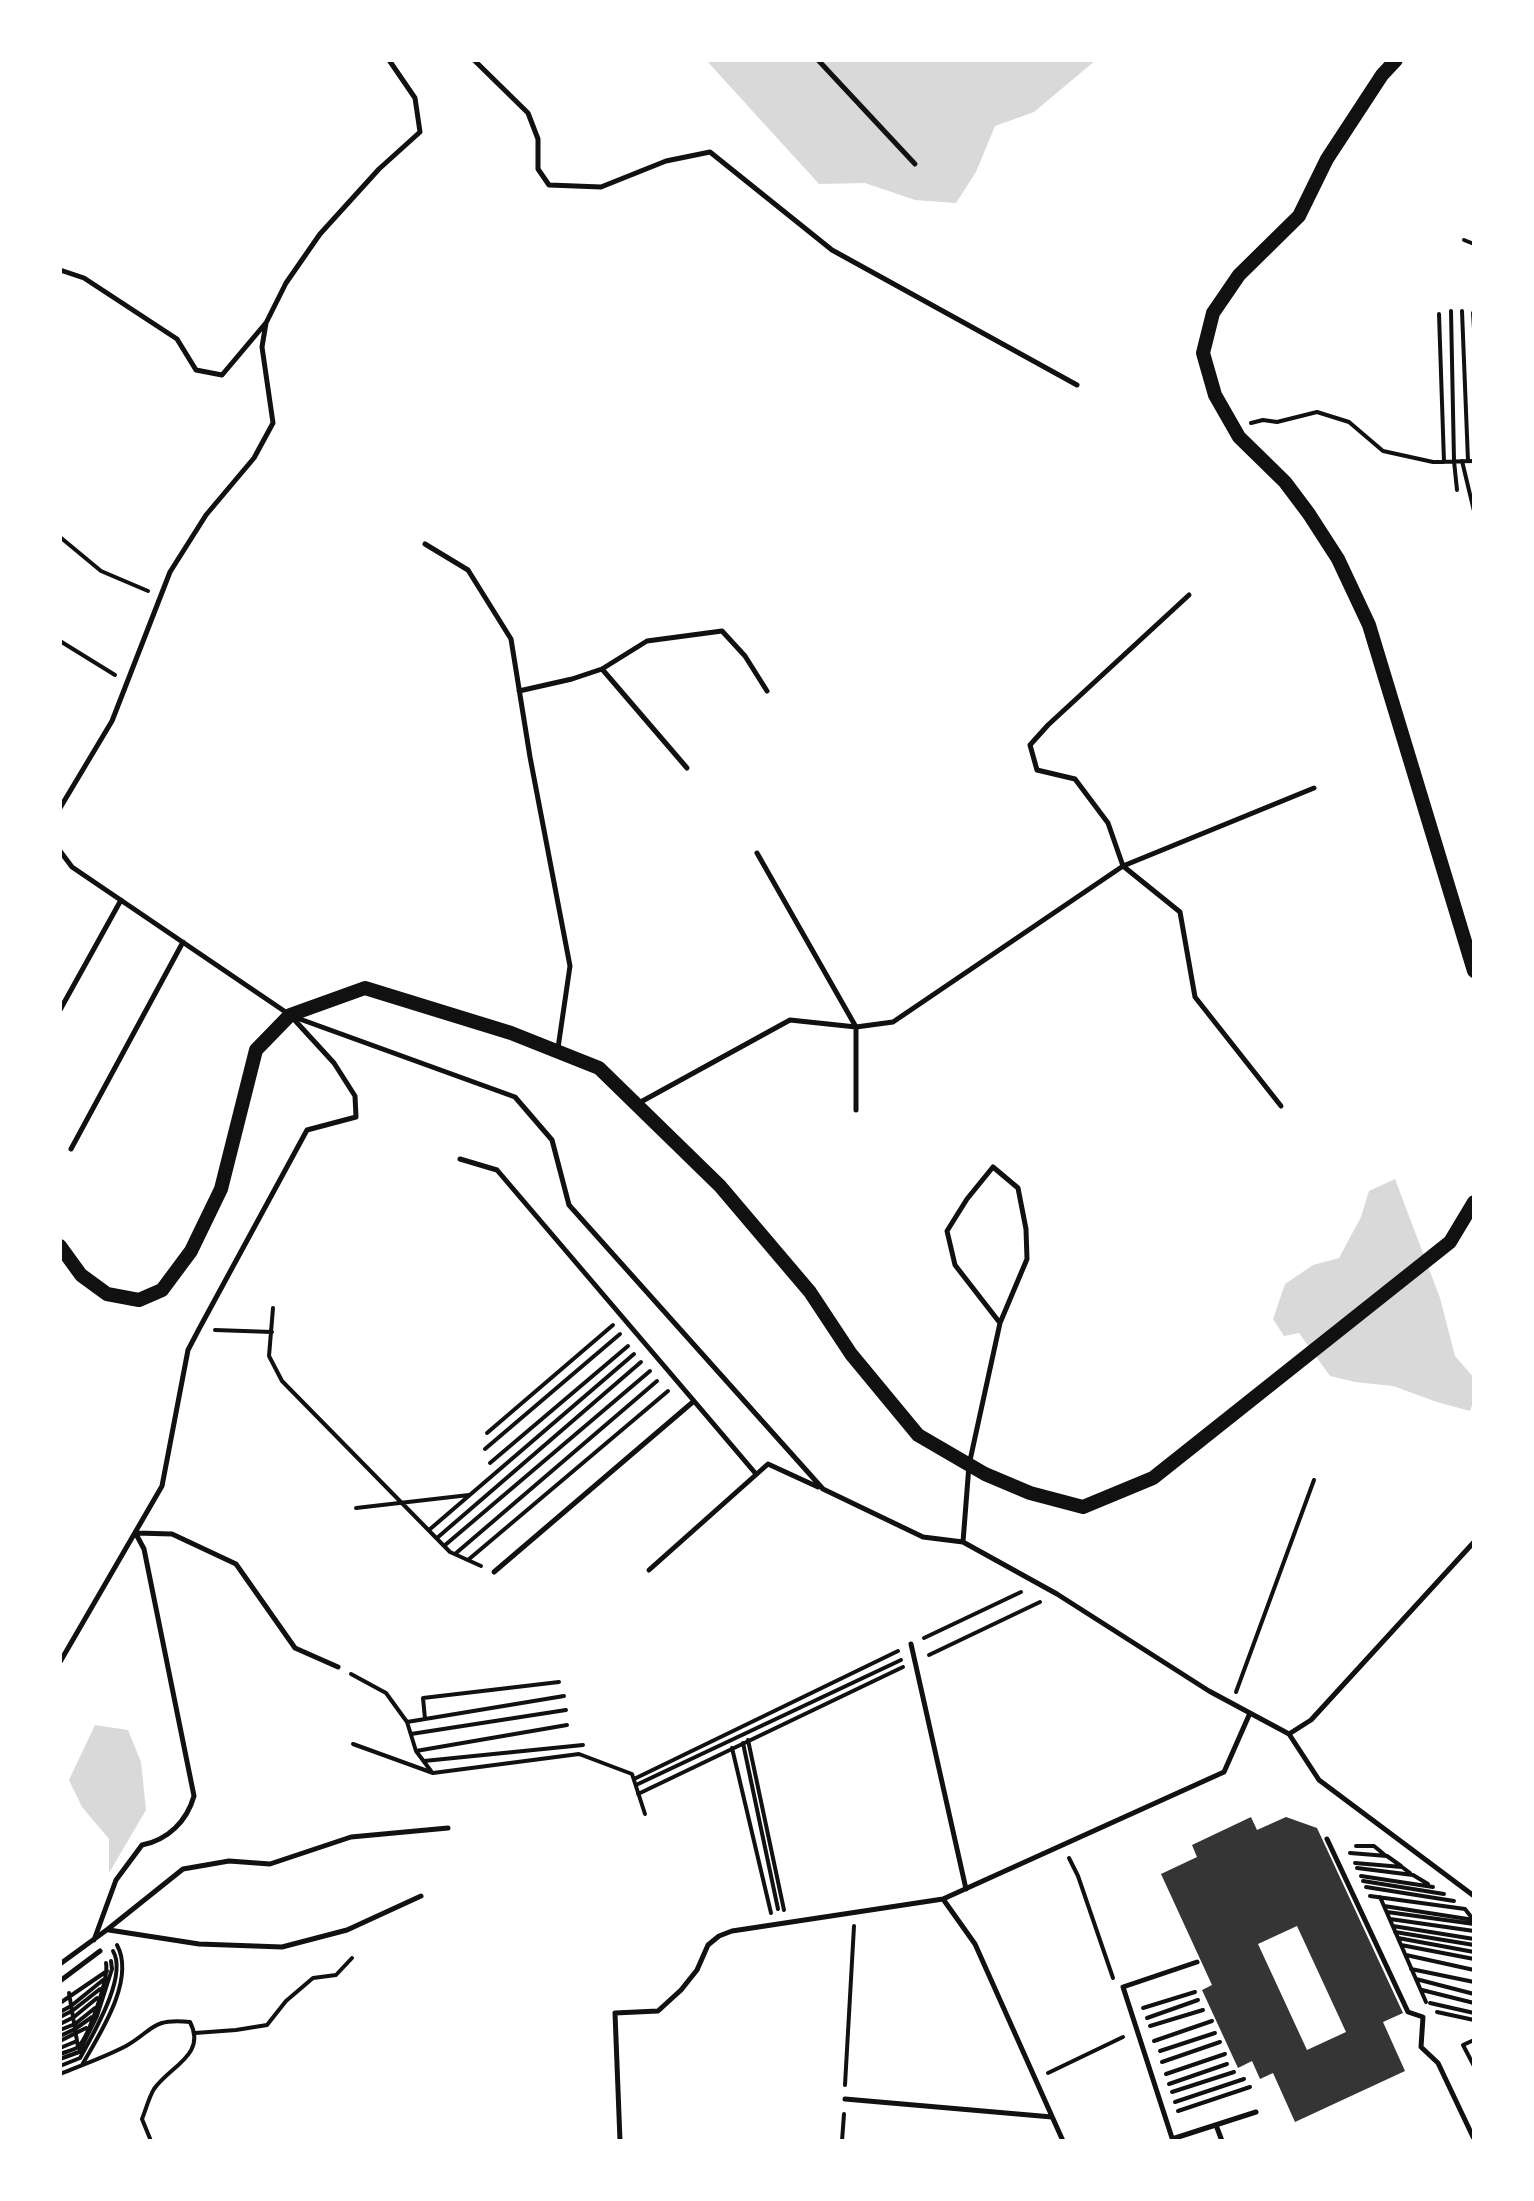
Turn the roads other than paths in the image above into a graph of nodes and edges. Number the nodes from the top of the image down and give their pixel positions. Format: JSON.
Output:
{"nodes":[{"id":1,"x":389,"y":60,"type":"edge"},
{"id":2,"x":474,"y":60,"type":"edge"},
{"id":3,"x":818,"y":60,"type":"edge"},
{"id":4,"x":1396,"y":60,"type":"edge"},
{"id":5,"x":915,"y":164,"type":"dead end"},
{"id":6,"x":60,"y":270,"type":"edge"},
{"id":7,"x":266,"y":323,"type":"junction"},
{"id":8,"x":1077,"y":385,"type":"dead end"},
{"id":9,"x":425,"y":544,"type":"dead end"},
{"id":10,"x":1189,"y":595,"type":"dead end"},
{"id":11,"x":602,"y":669,"type":"junction"},
{"id":12,"x":519,"y":691,"type":"junction"},
{"id":13,"x":767,"y":691,"type":"dead end"},
{"id":14,"x":687,"y":768,"type":"dead end"},
{"id":15,"x":1314,"y":788,"type":"dead end"},
{"id":16,"x":60,"y":808,"type":"edge"},
{"id":17,"x":61,"y":853,"type":"edge"},
{"id":18,"x":757,"y":853,"type":"dead end"},
{"id":19,"x":1123,"y":866,"type":"junction"},
{"id":20,"x":121,"y":900,"type":"junction"},
{"id":21,"x":183,"y":942,"type":"junction"},
{"id":22,"x":1474,"y":971,"type":"edge"},
{"id":23,"x":60,"y":1010,"type":"edge"},
{"id":24,"x":290,"y":1015,"type":"junction"},
{"id":25,"x":856,"y":1027,"type":"junction"},
{"id":26,"x":558,"y":1051,"type":"junction"},
{"id":27,"x":636,"y":1104,"type":"junction"},
{"id":28,"x":1281,"y":1106,"type":"dead end"},
{"id":29,"x":856,"y":1110,"type":"dead end"},
{"id":30,"x":71,"y":1149,"type":"dead end"},
{"id":31,"x":460,"y":1159,"type":"dead end"},
{"id":32,"x":1474,"y":1202,"type":"edge"},
{"id":33,"x":60,"y":1246,"type":"edge"},
{"id":34,"x":1000,"y":1323,"type":"junction"},
{"id":35,"x":694,"y":1401,"type":"junction"},
{"id":36,"x":969,"y":1465,"type":"junction"},
{"id":37,"x":756,"y":1474,"type":"junction"},
{"id":38,"x":823,"y":1489,"type":"junction"},
{"id":39,"x":135,"y":1533,"type":"junction"},
{"id":40,"x":963,"y":1542,"type":"junction"},
{"id":41,"x":1474,"y":1542,"type":"edge"},
{"id":42,"x":649,"y":1570,"type":"dead end"},
{"id":43,"x":494,"y":1572,"type":"road end"},
{"id":44,"x":911,"y":1644,"type":"road end"},
{"id":45,"x":60,"y":1662,"type":"edge"},
{"id":46,"x":338,"y":1667,"type":"road end"},
{"id":47,"x":1250,"y":1713,"type":"junction"},
{"id":48,"x":1289,"y":1734,"type":"junction"},
{"id":49,"x":448,"y":1828,"type":"dead end"},
{"id":50,"x":1327,"y":1839,"type":"dead end"},
{"id":51,"x":966,"y":1889,"type":"junction"},
{"id":52,"x":421,"y":1896,"type":"dead end"},
{"id":53,"x":1474,"y":1896,"type":"edge"},
{"id":54,"x":943,"y":1899,"type":"junction"},
{"id":55,"x":101,"y":1935,"type":"junction"},
{"id":56,"x":100,"y":1951,"type":"road end"},
{"id":57,"x":1197,"y":1962,"type":"dead end"},
{"id":58,"x":60,"y":1964,"type":"edge"},
{"id":59,"x":60,"y":1981,"type":"edge"},
{"id":60,"x":845,"y":2099,"type":"road end"},
{"id":61,"x":1256,"y":2112,"type":"dead end"},
{"id":62,"x":1052,"y":2117,"type":"junction"},
{"id":63,"x":1216,"y":2125,"type":"junction"},
{"id":64,"x":1474,"y":2139,"type":"edge"},
{"id":65,"x":1173,"y":2140,"type":"edge"},
{"id":66,"x":620,"y":2141,"type":"edge"},
{"id":67,"x":1063,"y":2141,"type":"edge"},
{"id":68,"x":1222,"y":2141,"type":"edge"}],
"edges":[{"from":1,"to":7,"type":"lane"},
{"from":2,"to":8,"type":"lane"},
{"from":3,"to":5,"type":"lane"},
{"from":4,"to":22,"type":"street"},
{"from":6,"to":7,"type":"lane"},
{"from":7,"to":16,"type":"lane"},
{"from":9,"to":12,"type":"lane"},
{"from":10,"to":19,"type":"lane"},
{"from":11,"to":12,"type":"lane"},
{"from":11,"to":13,"type":"lane"},
{"from":11,"to":14,"type":"lane"},
{"from":12,"to":26,"type":"lane"},
{"from":15,"to":19,"type":"lane"},
{"from":17,"to":20,"type":"lane"},
{"from":18,"to":25,"type":"lane"},
{"from":19,"to":25,"type":"lane"},
{"from":19,"to":28,"type":"lane"},
{"from":20,"to":21,"type":"lane"},
{"from":20,"to":23,"type":"lane"},
{"from":21,"to":24,"type":"lane"},
{"from":21,"to":30,"type":"lane"},
{"from":24,"to":26,"type":"street"},
{"from":24,"to":33,"type":"street"},
{"from":24,"to":38,"type":"lane"},
{"from":24,"to":39,"type":"lane"},
{"from":25,"to":27,"type":"lane"},
{"from":25,"to":29,"type":"lane"},
{"from":26,"to":27,"type":"street"},
{"from":27,"to":36,"type":"street"},
{"from":31,"to":35,"type":"lane"},
{"from":32,"to":36,"type":"street"},
{"from":34,"to":34,"type":"lane"},
{"from":34,"to":36,"type":"lane"},
{"from":35,"to":37,"type":"lane"},
{"from":35,"to":43,"type":"lane"},
{"from":36,"to":40,"type":"lane"},
{"from":37,"to":38,"type":"lane"},
{"from":37,"to":42,"type":"lane"},
{"from":38,"to":40,"type":"lane"},
{"from":39,"to":45,"type":"lane"},
{"from":39,"to":46,"type":"lane"},
{"from":39,"to":55,"type":"lane"},
{"from":40,"to":47,"type":"lane"},
{"from":41,"to":48,"type":"lane"},
{"from":44,"to":51,"type":"lane"},
{"from":47,"to":48,"type":"lane"},
{"from":47,"to":51,"type":"lane"},
{"from":48,"to":53,"type":"lane"},
{"from":49,"to":55,"type":"lane"},
{"from":50,"to":64,"type":"lane"},
{"from":51,"to":54,"type":"lane"},
{"from":52,"to":55,"type":"lane"},
{"from":54,"to":62,"type":"lane"},
{"from":54,"to":66,"type":"lane"},
{"from":55,"to":58,"type":"lane"},
{"from":56,"to":59,"type":"lane"},
{"from":57,"to":65,"type":"lane"},
{"from":60,"to":62,"type":"lane"},
{"from":61,"to":63,"type":"lane"},
{"from":62,"to":67,"type":"lane"},
{"from":63,"to":65,"type":"lane"},
{"from":63,"to":68,"type":"lane"}]}
